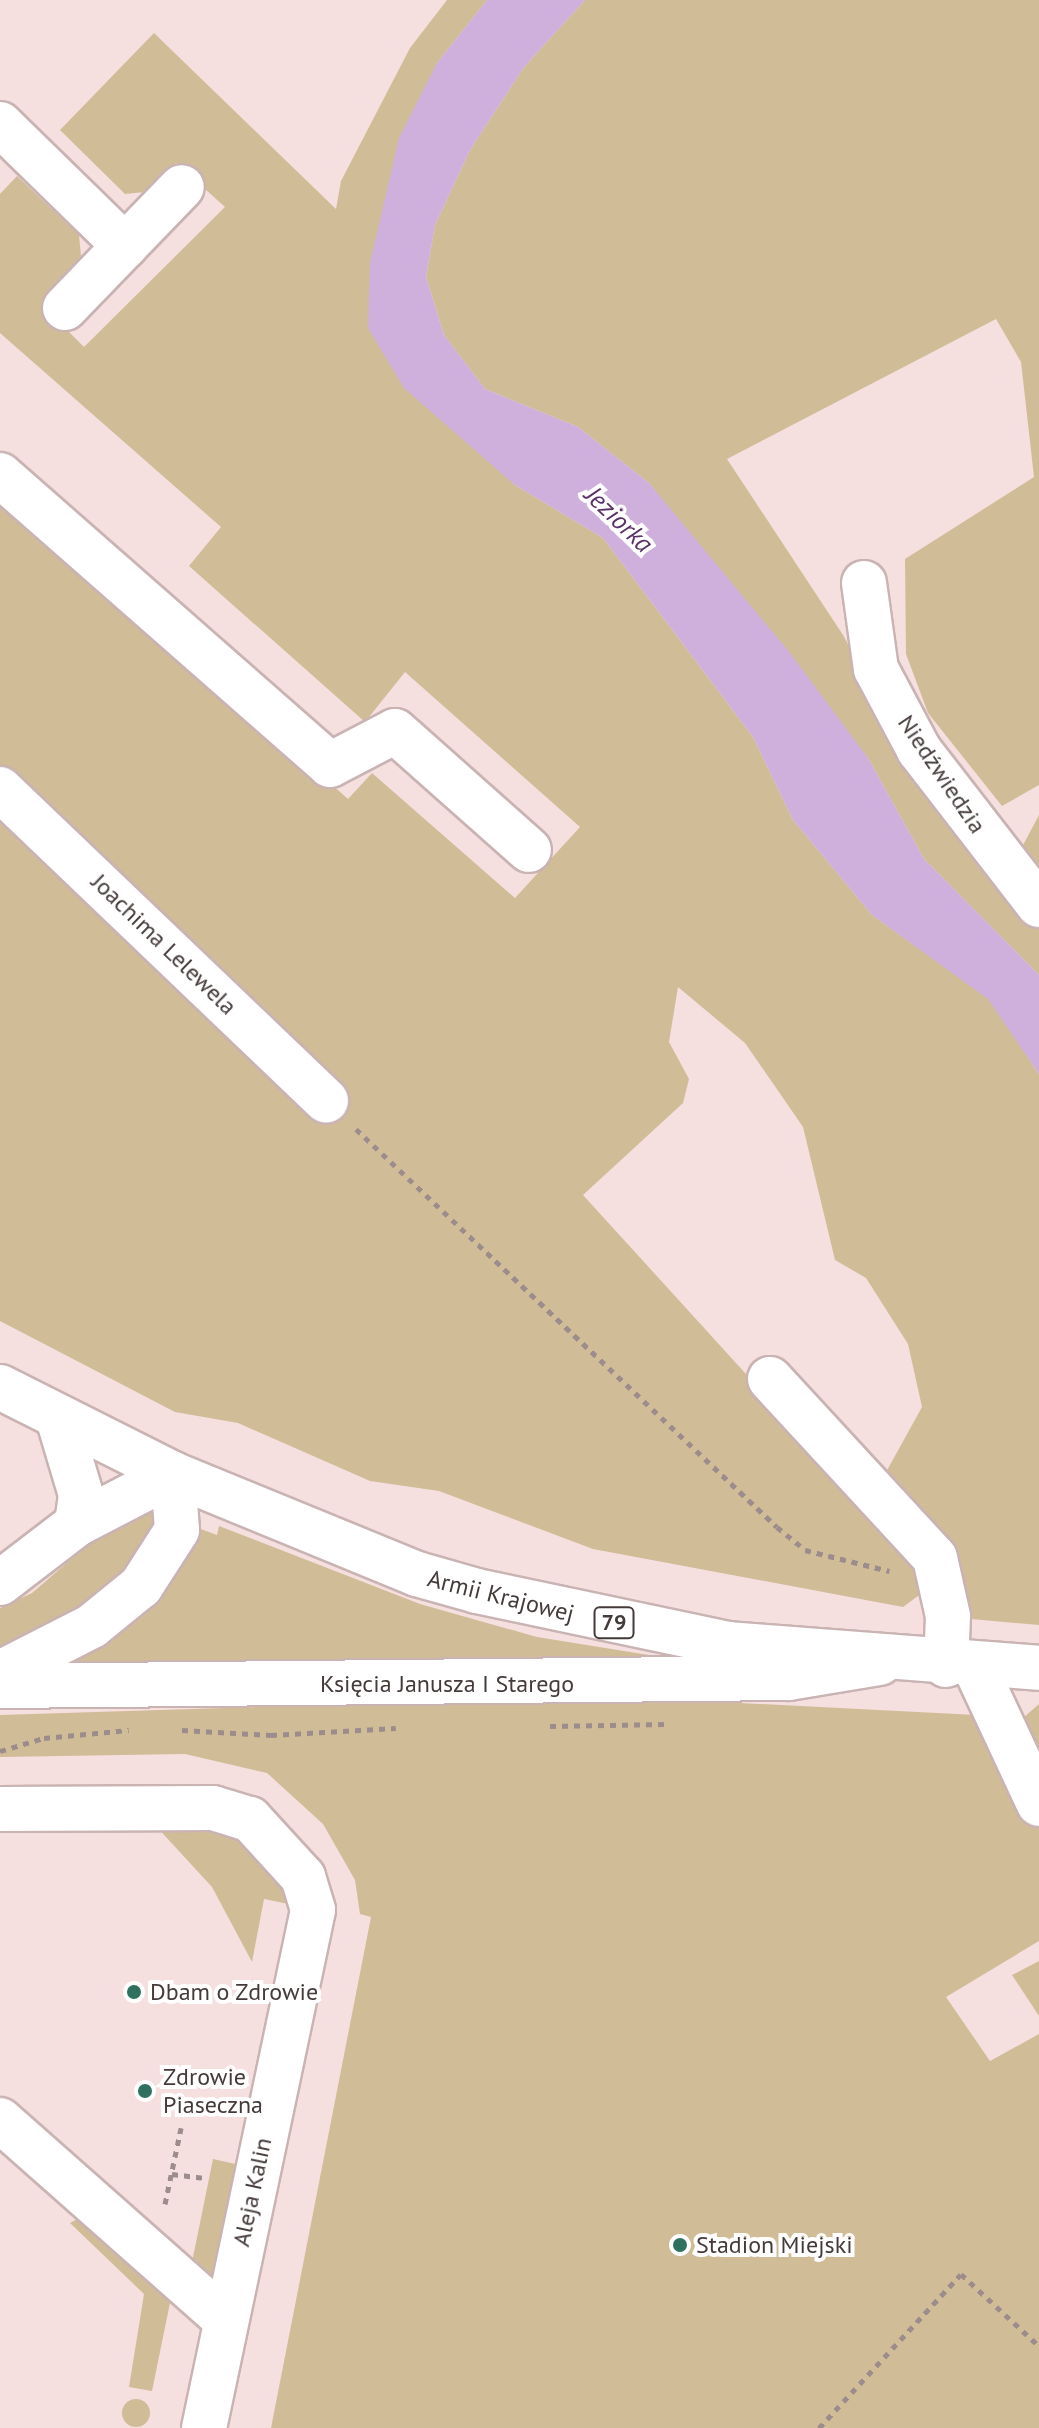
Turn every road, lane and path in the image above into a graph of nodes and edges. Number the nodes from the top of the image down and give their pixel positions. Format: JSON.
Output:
{"nodes":[{"id":1,"x":0,"y":124,"type":"edge"},
{"id":2,"x":182,"y":187,"type":"dead end"},
{"id":3,"x":125,"y":246,"type":"junction"},
{"id":4,"x":65,"y":308,"type":"dead end"},
{"id":5,"x":0,"y":475,"type":"edge"},
{"id":6,"x":864,"y":583,"type":"dead end"},
{"id":7,"x":0,"y":789,"type":"edge"},
{"id":8,"x":529,"y":850,"type":"dead end"},
{"id":9,"x":1039,"y":905,"type":"edge"},
{"id":10,"x":326,"y":1101,"type":"joint"},
{"id":11,"x":770,"y":1379,"type":"dead end"},
{"id":12,"x":0,"y":1387,"type":"edge"},
{"id":13,"x":59,"y":1421,"type":"junction"},
{"id":14,"x":173,"y":1474,"type":"junction"},
{"id":15,"x":77,"y":1524,"type":"junction"},
{"id":16,"x":940,"y":1571,"type":"junction"},
{"id":17,"x":0,"y":1583,"type":"edge"},
{"id":18,"x":893,"y":1661,"type":"junction"},
{"id":19,"x":961,"y":1666,"type":"junction"},
{"id":20,"x":1039,"y":1668,"type":"edge"},
{"id":21,"x":0,"y":1673,"type":"edge"},
{"id":22,"x":0,"y":1686,"type":"edge"},
{"id":23,"x":1039,"y":1804,"type":"edge"},
{"id":24,"x":0,"y":1809,"type":"edge"},
{"id":25,"x":0,"y":2120,"type":"edge"},
{"id":26,"x":181,"y":2128,"type":"dead end"},
{"id":27,"x":172,"y":2174,"type":"junction"},
{"id":28,"x":203,"y":2178,"type":"dead end"},
{"id":29,"x":165,"y":2204,"type":"dead end"},
{"id":30,"x":225,"y":2319,"type":"junction"},
{"id":31,"x":1039,"y":2346,"type":"edge"},
{"id":32,"x":204,"y":2428,"type":"edge"},
{"id":33,"x":819,"y":2428,"type":"edge"}],
"edges":[{"from":1,"to":3,"type":"street"},
{"from":2,"to":3,"type":"street"},
{"from":3,"to":4,"type":"street"},
{"from":5,"to":8,"type":"street"},
{"from":6,"to":9,"type":"street","name":"Niedźwiedzia"},
{"from":7,"to":10,"type":"street","name":"Joachima Lelewela"},
{"from":10,"to":16,"type":"path"},
{"from":11,"to":16,"type":"street"},
{"from":12,"to":13,"type":"street","name":"Armii Krajowej","number":"79"},
{"from":13,"to":14,"type":"street","name":"Armii Krajowej","number":"79"},
{"from":13,"to":15,"type":"street"},
{"from":14,"to":15,"type":"street"},
{"from":14,"to":18,"type":"street","name":"Armii Krajowej","number":"79"},
{"from":14,"to":21,"type":"street"},
{"from":15,"to":17,"type":"street"},
{"from":16,"to":19,"type":"street"},
{"from":18,"to":19,"type":"street","name":"Armii Krajowej","number":"79"},
{"from":18,"to":22,"type":"street","name":"Księcia Janusza I Starego"},
{"from":19,"to":20,"type":"street","name":"Armii Krajowej","number":"79"},
{"from":19,"to":23,"type":"street"},
{"from":24,"to":30,"type":"street","name":"Aleja Kalin"},
{"from":25,"to":30,"type":"street"},
{"from":26,"to":27,"type":"path"},
{"from":27,"to":28,"type":"path"},
{"from":27,"to":29,"type":"path"},
{"from":30,"to":32,"type":"street","name":"Aleja Kalin"},
{"from":31,"to":33,"type":"path"}]}
